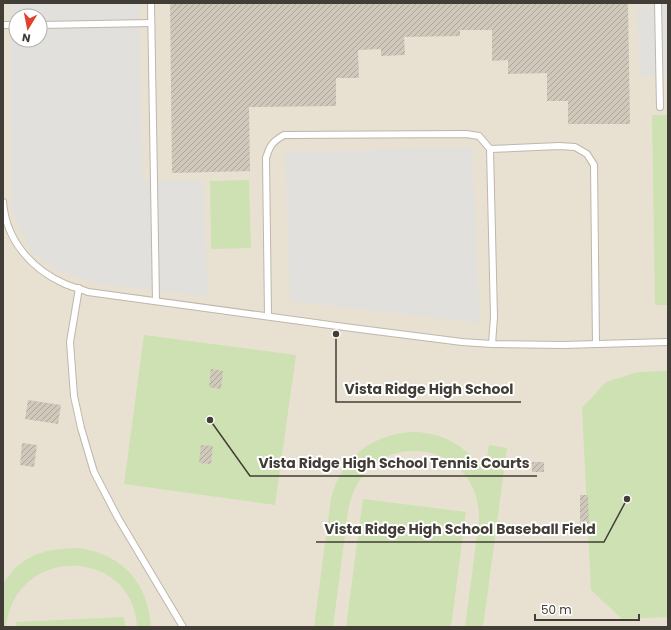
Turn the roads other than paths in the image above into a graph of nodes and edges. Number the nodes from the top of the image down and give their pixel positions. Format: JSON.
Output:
{"nodes":[{"id":1,"x":151,"y":3,"type":"edge"},
{"id":2,"x":658,"y":3,"type":"edge"},
{"id":3,"x":152,"y":23,"type":"junction"},
{"id":4,"x":48,"y":25,"type":"edge"},
{"id":5,"x":660,"y":107,"type":"dead end"},
{"id":6,"x":490,"y":149,"type":"junction"},
{"id":7,"x":3,"y":202,"type":"edge"},
{"id":8,"x":79,"y":288,"type":"junction"},
{"id":9,"x":156,"y":300,"type":"junction"},
{"id":10,"x":268,"y":316,"type":"junction"},
{"id":11,"x":668,"y":342,"type":"edge"},
{"id":12,"x":492,"y":344,"type":"junction"},
{"id":13,"x":596,"y":344,"type":"junction"},
{"id":14,"x":183,"y":627,"type":"edge"}],
"edges":[{"from":1,"to":3,"type":"lane"},
{"from":2,"to":5,"type":"lane"},
{"from":3,"to":4,"type":"lane"},
{"from":3,"to":9,"type":"lane"},
{"from":6,"to":10,"type":"lane"},
{"from":6,"to":12,"type":"lane"},
{"from":6,"to":13,"type":"lane"},
{"from":7,"to":8,"type":"lane"},
{"from":8,"to":9,"type":"lane"},
{"from":8,"to":14,"type":"lane"},
{"from":9,"to":10,"type":"lane"},
{"from":10,"to":12,"type":"lane"},
{"from":11,"to":13,"type":"lane"},
{"from":12,"to":13,"type":"lane"}]}
